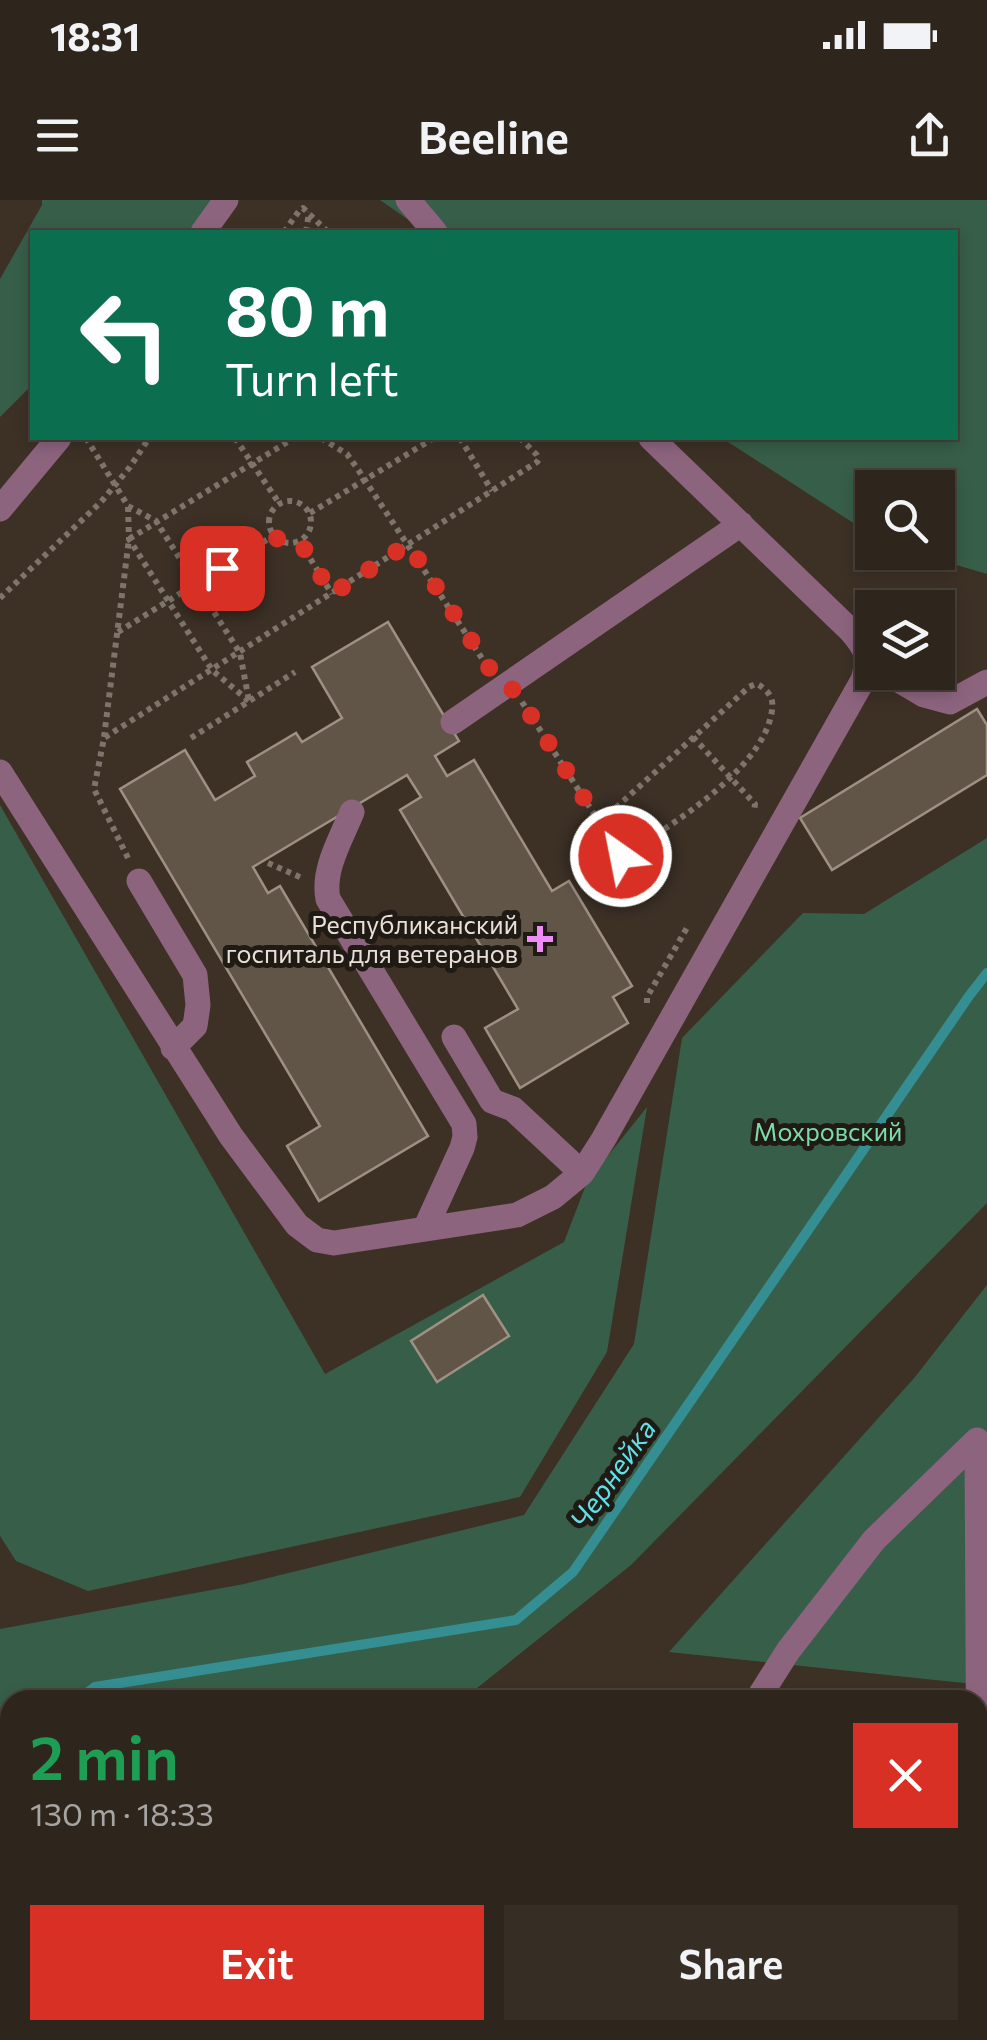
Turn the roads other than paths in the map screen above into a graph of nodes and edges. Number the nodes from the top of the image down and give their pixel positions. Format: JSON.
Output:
{"nodes":[{"id":1,"x":226,"y":200,"type":"edge"},
{"id":2,"x":408,"y":200,"type":"edge"},
{"id":3,"x":204,"y":230,"type":"edge"},
{"id":4,"x":432,"y":230,"type":"edge"},
{"id":5,"x":57,"y":440,"type":"edge"},
{"id":6,"x":653,"y":440,"type":"edge"},
{"id":7,"x":0,"y":508,"type":"edge"},
{"id":8,"x":741,"y":524,"type":"junction"},
{"id":9,"x":855,"y":636,"type":"edge"},
{"id":10,"x":987,"y":682,"type":"edge"},
{"id":11,"x":857,"y":690,"type":"edge"},
{"id":12,"x":915,"y":690,"type":"edge"},
{"id":13,"x":453,"y":722,"type":"dead end"},
{"id":14,"x":0,"y":772,"type":"edge"},
{"id":15,"x":352,"y":812,"type":"dead end"},
{"id":16,"x":140,"y":881,"type":"road end"},
{"id":17,"x":454,"y":1037,"type":"dead end"},
{"id":18,"x":173,"y":1048,"type":"junction"},
{"id":19,"x":582,"y":1173,"type":"junction"},
{"id":20,"x":425,"y":1230,"type":"junction"},
{"id":21,"x":763,"y":1690,"type":"edge"},
{"id":22,"x":978,"y":1690,"type":"edge"}],
"edges":[{"from":1,"to":3,"type":"street"},
{"from":2,"to":4,"type":"street"},
{"from":5,"to":7,"type":"street"},
{"from":6,"to":8,"type":"street"},
{"from":8,"to":9,"type":"street"},
{"from":8,"to":13,"type":"street"},
{"from":10,"to":12,"type":"street"},
{"from":11,"to":19,"type":"street"},
{"from":14,"to":18,"type":"street"},
{"from":15,"to":20,"type":"street"},
{"from":16,"to":18,"type":"street"},
{"from":17,"to":19,"type":"street"},
{"from":18,"to":20,"type":"street"},
{"from":19,"to":20,"type":"street"},
{"from":21,"to":22,"type":"street"}]}
